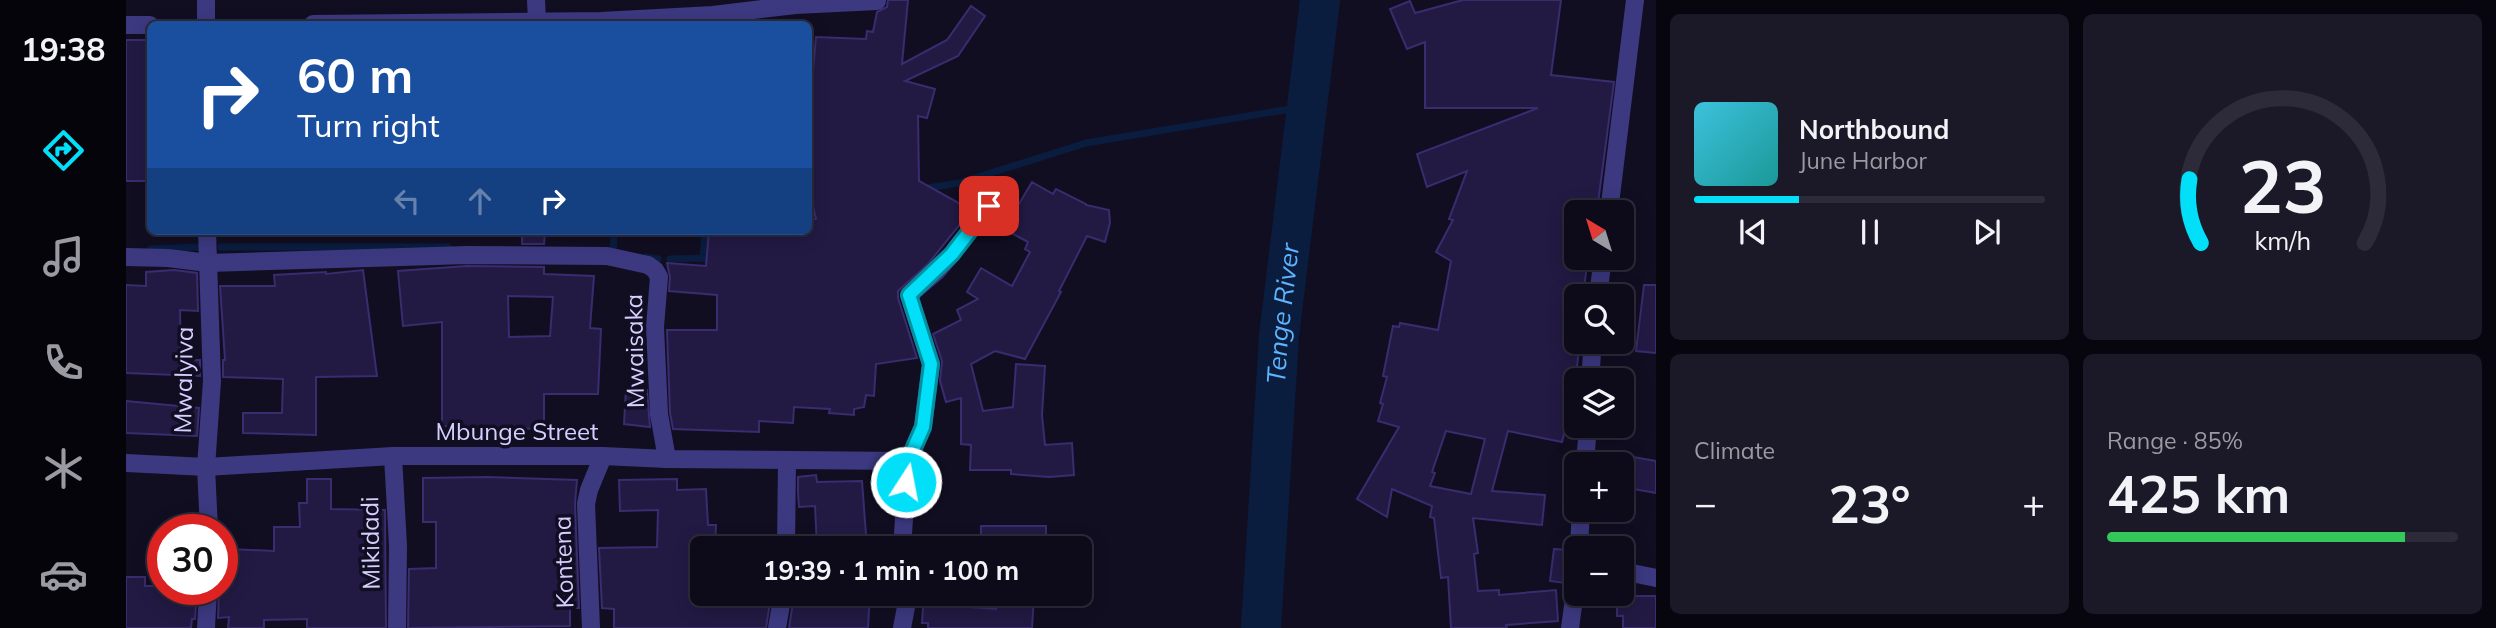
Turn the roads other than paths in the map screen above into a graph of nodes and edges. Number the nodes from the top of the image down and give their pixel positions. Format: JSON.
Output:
{"nodes":[{"id":1,"x":206,"y":0,"type":"edge"},
{"id":2,"x":536,"y":0,"type":"edge"},
{"id":3,"x":1635,"y":0,"type":"edge"},
{"id":4,"x":877,"y":1,"type":"edge"},
{"id":5,"x":206,"y":21,"type":"edge"},
{"id":6,"x":537,"y":21,"type":"joint"},
{"id":7,"x":126,"y":25,"type":"edge"},
{"id":8,"x":147,"y":25,"type":"edge"},
{"id":9,"x":1610,"y":200,"type":"edge"},
{"id":10,"x":989,"y":206,"type":"dead end"},
{"id":11,"x":208,"y":235,"type":"edge"},
{"id":12,"x":126,"y":257,"type":"edge"},
{"id":13,"x":208,"y":263,"type":"junction"},
{"id":14,"x":393,"y":456,"type":"junction"},
{"id":15,"x":603,"y":456,"type":"junction"},
{"id":16,"x":667,"y":460,"type":"junction"},
{"id":17,"x":787,"y":461,"type":"junction"},
{"id":18,"x":908,"y":461,"type":"junction"},
{"id":19,"x":126,"y":463,"type":"edge"},
{"id":20,"x":205,"y":467,"type":"junction"},
{"id":21,"x":208,"y":514,"type":"edge"},
{"id":22,"x":786,"y":536,"type":"edge"},
{"id":23,"x":903,"y":536,"type":"edge"},
{"id":24,"x":1634,"y":573,"type":"edge"},
{"id":25,"x":1656,"y":578,"type":"edge"},
{"id":26,"x":207,"y":605,"type":"edge"},
{"id":27,"x":781,"y":606,"type":"edge"},
{"id":28,"x":906,"y":606,"type":"edge"},
{"id":29,"x":1573,"y":606,"type":"edge"},
{"id":30,"x":206,"y":628,"type":"edge"},
{"id":31,"x":397,"y":628,"type":"edge"},
{"id":32,"x":591,"y":628,"type":"edge"},
{"id":33,"x":777,"y":628,"type":"edge"},
{"id":34,"x":902,"y":628,"type":"edge"},
{"id":35,"x":1570,"y":628,"type":"edge"}],
"edges":[{"from":1,"to":5,"type":"street"},
{"from":2,"to":6,"type":"street"},
{"from":3,"to":9,"type":"street"},
{"from":4,"to":6,"type":"street"},
{"from":7,"to":8,"type":"street"},
{"from":10,"to":18,"type":"street"},
{"from":11,"to":13,"type":"street","name":"Mwalyiva"},
{"from":12,"to":13,"type":"street","name":"Mwaisaka"},
{"from":13,"to":16,"type":"street","name":"Mwaisaka"},
{"from":13,"to":20,"type":"street","name":"Mwalyiva"},
{"from":14,"to":15,"type":"street","name":"Mbunge Street"},
{"from":14,"to":20,"type":"street","name":"Mbunge Street"},
{"from":14,"to":31,"type":"street","name":"Mikidadi"},
{"from":15,"to":16,"type":"street","name":"Mbunge Street"},
{"from":15,"to":32,"type":"street","name":"Kontena"},
{"from":16,"to":17,"type":"street","name":"Mbunge Street"},
{"from":17,"to":18,"type":"street","name":"Mbunge Street"},
{"from":17,"to":22,"type":"street"},
{"from":18,"to":23,"type":"street"},
{"from":19,"to":20,"type":"street","name":"Mbunge Street"},
{"from":20,"to":21,"type":"street","name":"Mwalyiva"},
{"from":24,"to":25,"type":"street"},
{"from":26,"to":30,"type":"street"},
{"from":27,"to":33,"type":"street"},
{"from":28,"to":34,"type":"street"},
{"from":29,"to":35,"type":"street"}]}
